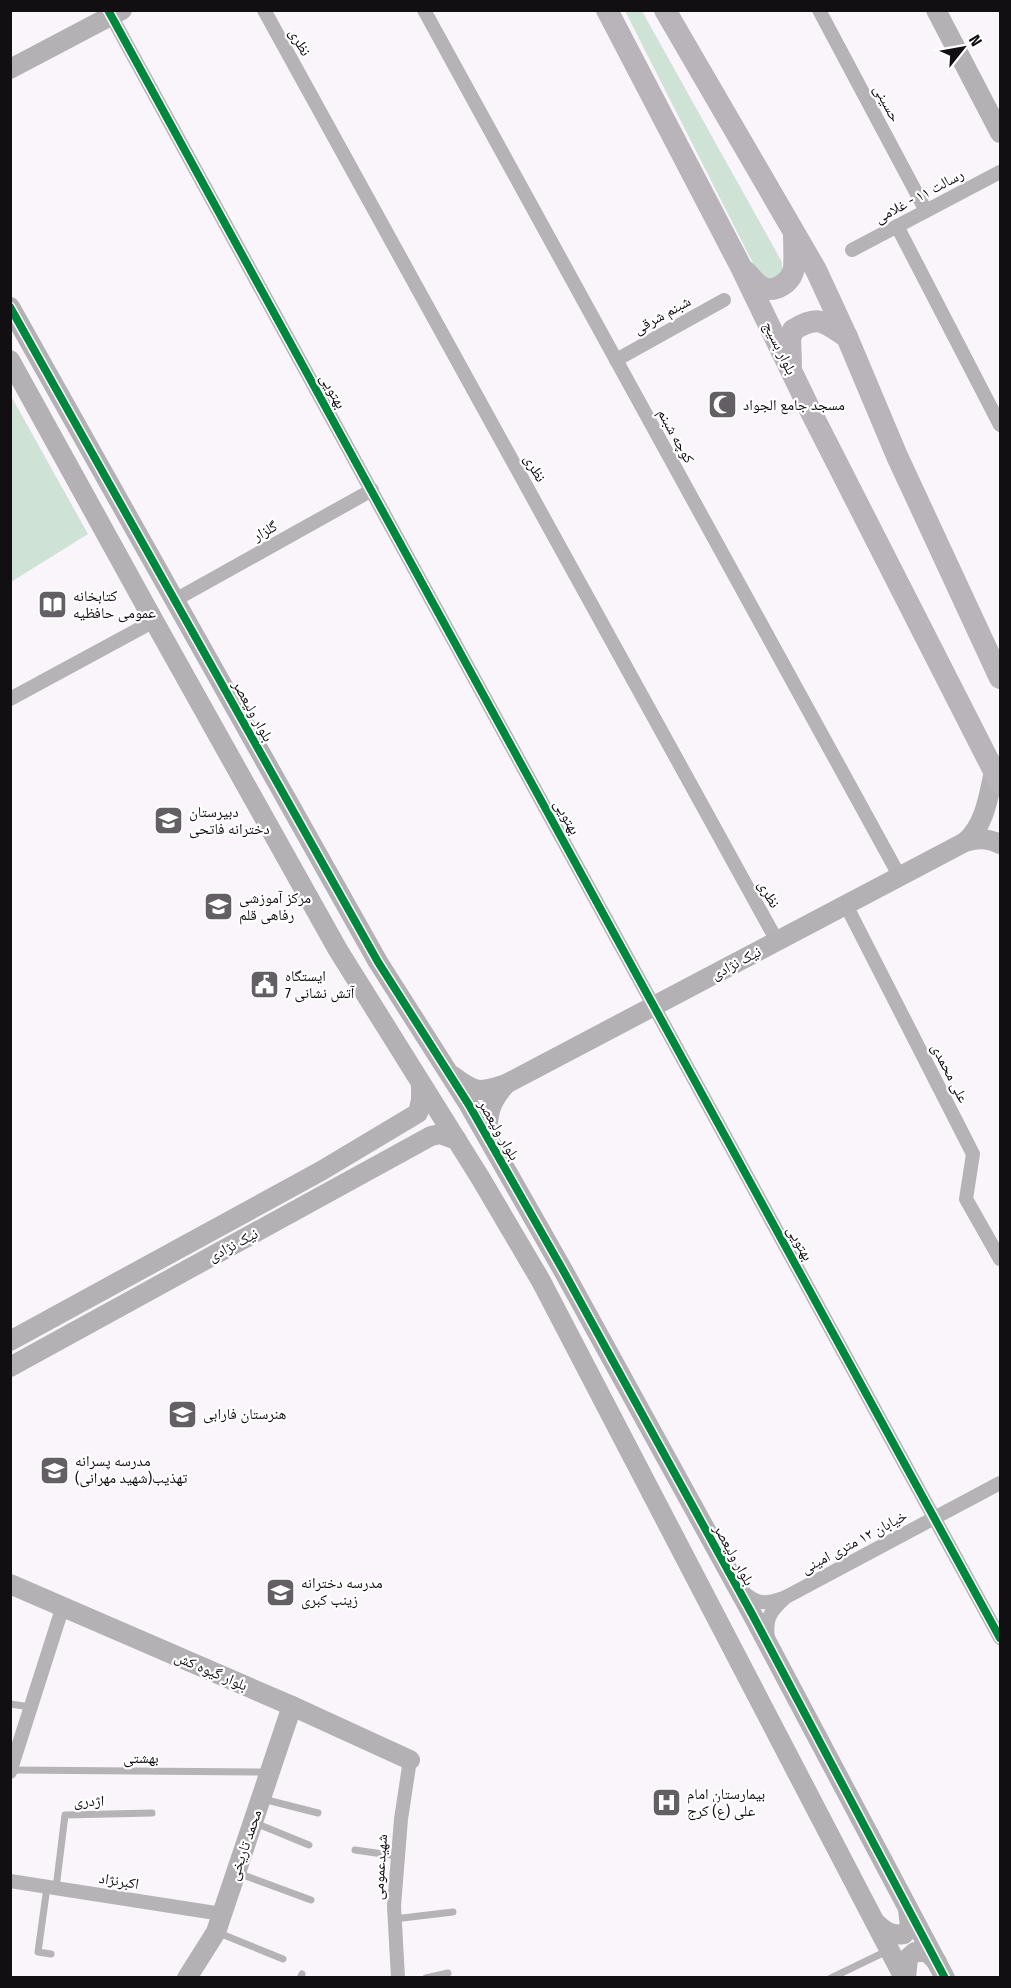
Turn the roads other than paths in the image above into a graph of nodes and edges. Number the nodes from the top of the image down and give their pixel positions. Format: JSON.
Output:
{"nodes":[{"id":1,"x":264,"y":10,"type":"edge"},
{"id":2,"x":424,"y":10,"type":"edge"},
{"id":3,"x":607,"y":10,"type":"edge"},
{"id":4,"x":665,"y":10,"type":"edge"},
{"id":5,"x":819,"y":10,"type":"edge"},
{"id":6,"x":936,"y":10,"type":"edge"},
{"id":7,"x":114,"y":12,"type":"edge"},
{"id":8,"x":10,"y":69,"type":"edge"},
{"id":9,"x":1000,"y":133,"type":"edge"},
{"id":10,"x":1000,"y":172,"type":"edge"},
{"id":11,"x":926,"y":211,"type":"junction"},
{"id":12,"x":897,"y":226,"type":"junction"},
{"id":13,"x":795,"y":234,"type":"junction"},
{"id":14,"x":852,"y":250,"type":"dead end"},
{"id":15,"x":741,"y":267,"type":"junction"},
{"id":16,"x":724,"y":300,"type":"dead end"},
{"id":17,"x":10,"y":307,"type":"edge"},
{"id":18,"x":847,"y":337,"type":"junction"},
{"id":19,"x":10,"y":360,"type":"edge"},
{"id":20,"x":616,"y":360,"type":"junction"},
{"id":21,"x":791,"y":371,"type":"junction"},
{"id":22,"x":1000,"y":425,"type":"edge"},
{"id":23,"x":372,"y":490,"type":"junction"},
{"id":24,"x":175,"y":600,"type":"junction"},
{"id":25,"x":154,"y":621,"type":"junction"},
{"id":26,"x":1000,"y":678,"type":"edge"},
{"id":27,"x":10,"y":699,"type":"edge"},
{"id":28,"x":997,"y":777,"type":"edge"},
{"id":29,"x":965,"y":842,"type":"junction"},
{"id":30,"x":1000,"y":844,"type":"edge"},
{"id":31,"x":314,"y":849,"type":"junction"},
{"id":32,"x":288,"y":862,"type":"junction"},
{"id":33,"x":900,"y":877,"type":"junction"},
{"id":34,"x":336,"y":888,"type":"junction"},
{"id":35,"x":311,"y":902,"type":"junction"},
{"id":36,"x":846,"y":905,"type":"junction"},
{"id":37,"x":777,"y":941,"type":"junction"},
{"id":38,"x":655,"y":1005,"type":"junction"},
{"id":39,"x":448,"y":1072,"type":"junction"},
{"id":40,"x":506,"y":1084,"type":"junction"},
{"id":41,"x":421,"y":1085,"type":"junction"},
{"id":42,"x":418,"y":1113,"type":"junction"},
{"id":43,"x":431,"y":1136,"type":"junction"},
{"id":44,"x":487,"y":1136,"type":"junction"},
{"id":45,"x":457,"y":1140,"type":"junction"},
{"id":46,"x":321,"y":1171,"type":"junction"},
{"id":47,"x":334,"y":1190,"type":"junction"},
{"id":48,"x":1000,"y":1259,"type":"edge"},
{"id":49,"x":564,"y":1272,"type":"junction"},
{"id":50,"x":540,"y":1281,"type":"junction"},
{"id":51,"x":86,"y":1300,"type":"junction"},
{"id":52,"x":585,"y":1310,"type":"junction"},
{"id":53,"x":97,"y":1318,"type":"junction"},
{"id":54,"x":560,"y":1319,"type":"junction"},
{"id":55,"x":10,"y":1341,"type":"edge"},
{"id":56,"x":10,"y":1367,"type":"edge"},
{"id":57,"x":1000,"y":1483,"type":"edge"},
{"id":58,"x":935,"y":1517,"type":"junction"},
{"id":59,"x":10,"y":1584,"type":"edge"},
{"id":60,"x":735,"y":1585,"type":"junction"},
{"id":61,"x":786,"y":1597,"type":"junction"},
{"id":62,"x":63,"y":1606,"type":"junction"},
{"id":63,"x":1000,"y":1638,"type":"edge"},
{"id":64,"x":771,"y":1650,"type":"junction"},
{"id":65,"x":10,"y":1704,"type":"edge"},
{"id":66,"x":292,"y":1706,"type":"junction"},
{"id":67,"x":31,"y":1707,"type":"junction"},
{"id":68,"x":410,"y":1760,"type":"joint"},
{"id":69,"x":11,"y":1771,"type":"edge"},
{"id":70,"x":270,"y":1773,"type":"junction"},
{"id":71,"x":261,"y":1799,"type":"junction"},
{"id":72,"x":152,"y":1813,"type":"dead end"},
{"id":73,"x":318,"y":1813,"type":"dead end"},
{"id":74,"x":253,"y":1822,"type":"junction"},
{"id":75,"x":309,"y":1845,"type":"dead end"},
{"id":76,"x":355,"y":1850,"type":"dead end"},
{"id":77,"x":397,"y":1856,"type":"junction"},
{"id":78,"x":236,"y":1873,"type":"junction"},
{"id":79,"x":10,"y":1881,"type":"edge"},
{"id":80,"x":52,"y":1888,"type":"junction"},
{"id":81,"x":311,"y":1900,"type":"dead end"},
{"id":82,"x":908,"y":1908,"type":"junction"},
{"id":83,"x":453,"y":1912,"type":"dead end"},
{"id":84,"x":394,"y":1919,"type":"junction"},
{"id":85,"x":873,"y":1920,"type":"junction"},
{"id":86,"x":219,"y":1923,"type":"junction"},
{"id":87,"x":889,"y":1950,"type":"junction"},
{"id":88,"x":51,"y":1954,"type":"dead end"},
{"id":89,"x":283,"y":1959,"type":"dead end"},
{"id":90,"x":941,"y":1970,"type":"edge"},
{"id":91,"x":448,"y":1973,"type":"dead end"},
{"id":92,"x":187,"y":1977,"type":"edge"},
{"id":93,"x":398,"y":1977,"type":"edge"},
{"id":94,"x":426,"y":1977,"type":"edge"},
{"id":95,"x":831,"y":1977,"type":"edge"},
{"id":96,"x":905,"y":1977,"type":"edge"}],
"edges":[{"from":1,"to":37,"type":"street","name":"نظری"},
{"from":2,"to":20,"type":"street","name":"کوچه شبنم"},
{"from":3,"to":15,"type":"main road","name":"بلوار بسیج"},
{"from":4,"to":13,"type":"main road"},
{"from":5,"to":11,"type":"street","name":"حسینی"},
{"from":6,"to":9,"type":"street"},
{"from":7,"to":8,"type":"street"},
{"from":7,"to":23,"type":"street","name":"بهتویی"},
{"from":10,"to":11,"type":"street","name":"رسالت ۱۱ - غلامی"},
{"from":11,"to":12,"type":"street","name":"رسالت ۱۱ - غلامی"},
{"from":12,"to":14,"type":"street","name":"رسالت ۱۱ - غلامی"},
{"from":12,"to":22,"type":"street"},
{"from":13,"to":15,"type":"main road"},
{"from":13,"to":18,"type":"main road"},
{"from":15,"to":21,"type":"main road","name":"بلوار بسیج"},
{"from":16,"to":20,"type":"street","name":"شبنم شرقی"},
{"from":17,"to":24,"type":"street","name":"بلوار ولیعصر"},
{"from":18,"to":21,"type":"main road"},
{"from":18,"to":26,"type":"main road"},
{"from":19,"to":25,"type":"street"},
{"from":20,"to":33,"type":"street","name":"کوچه شبنم"},
{"from":21,"to":28,"type":"main road","name":"بلوار بسیج"},
{"from":23,"to":24,"type":"street","name":"گلزار"},
{"from":23,"to":38,"type":"street","name":"بهتویی"},
{"from":24,"to":31,"type":"street","name":"بلوار ولیعصر"},
{"from":25,"to":27,"type":"street"},
{"from":25,"to":32,"type":"street"},
{"from":28,"to":29,"type":"street"},
{"from":29,"to":30,"type":"street"},
{"from":29,"to":33,"type":"street","name":"نیک نژادی"},
{"from":31,"to":32,"type":"street"},
{"from":31,"to":34,"type":"street","name":"بلوار ولیعصر"},
{"from":32,"to":35,"type":"street"},
{"from":33,"to":36,"type":"street","name":"نیک نژادی"},
{"from":34,"to":35,"type":"street"},
{"from":34,"to":39,"type":"street","name":"بلوار ولیعصر"},
{"from":35,"to":41,"type":"street"},
{"from":36,"to":37,"type":"street","name":"نیک نژادی"},
{"from":36,"to":48,"type":"street","name":"علی محمدی"},
{"from":37,"to":38,"type":"street","name":"نیک نژادی"},
{"from":38,"to":40,"type":"street","name":"نیک نژادی"},
{"from":38,"to":58,"type":"street","name":"بهتویی"},
{"from":39,"to":40,"type":"street"},
{"from":39,"to":44,"type":"street","name":"بلوار ولیعصر"},
{"from":40,"to":44,"type":"street"},
{"from":41,"to":42,"type":"street"},
{"from":41,"to":45,"type":"street"},
{"from":42,"to":43,"type":"street"},
{"from":42,"to":46,"type":"street","name":"نیک نژادی"},
{"from":43,"to":45,"type":"street"},
{"from":43,"to":47,"type":"street","name":"نیک نژادی"},
{"from":44,"to":49,"type":"street","name":"بلوار ولیعصر"},
{"from":45,"to":50,"type":"street"},
{"from":46,"to":47,"type":"street"},
{"from":46,"to":51,"type":"street","name":"نیک نژادی"},
{"from":47,"to":53,"type":"street","name":"نیک نژادی"},
{"from":49,"to":50,"type":"street"},
{"from":49,"to":52,"type":"street","name":"بلوار ولیعصر"},
{"from":50,"to":54,"type":"street"},
{"from":51,"to":53,"type":"street"},
{"from":51,"to":55,"type":"street","name":"نیک نژادی"},
{"from":52,"to":54,"type":"street"},
{"from":52,"to":60,"type":"street","name":"بلوار ولیعصر"},
{"from":53,"to":56,"type":"street","name":"نیک نژادی"},
{"from":54,"to":85,"type":"street"},
{"from":57,"to":58,"type":"street","name":"خیابان ۱۲ متری امینی"},
{"from":58,"to":61,"type":"street","name":"خیابان ۱۲ متری امینی"},
{"from":58,"to":63,"type":"street","name":"بهتویی"},
{"from":59,"to":62,"type":"street","name":"بلوار گیوه کش"},
{"from":60,"to":61,"type":"street"},
{"from":60,"to":64,"type":"street","name":"بلوار ولیعصر"},
{"from":61,"to":64,"type":"street"},
{"from":62,"to":66,"type":"street","name":"بلوار گیوه کش"},
{"from":62,"to":67,"type":"street"},
{"from":64,"to":82,"type":"street","name":"بلوار ولیعصر"},
{"from":65,"to":67,"type":"lane"},
{"from":66,"to":68,"type":"street","name":"بلوار گیوه کش"},
{"from":66,"to":70,"type":"street","name":"محمد تاریخی"},
{"from":67,"to":69,"type":"street"},
{"from":68,"to":77,"type":"street","name":"شهیدعمومی"},
{"from":69,"to":70,"type":"lane","name":"بهشتی"},
{"from":70,"to":71,"type":"street","name":"محمد تاریخی"},
{"from":71,"to":73,"type":"lane"},
{"from":71,"to":74,"type":"street","name":"محمد تاریخی"},
{"from":72,"to":80,"type":"lane","name":"اژدری"},
{"from":74,"to":75,"type":"lane"},
{"from":74,"to":78,"type":"street","name":"محمد تاریخی"},
{"from":76,"to":77,"type":"lane"},
{"from":77,"to":84,"type":"street","name":"شهیدعمومی"},
{"from":78,"to":81,"type":"lane"},
{"from":78,"to":86,"type":"street","name":"محمد تاریخی"},
{"from":79,"to":80,"type":"street","name":"اکبرنژاد"},
{"from":80,"to":86,"type":"street","name":"اکبرنژاد"},
{"from":80,"to":88,"type":"lane"},
{"from":82,"to":85,"type":"street"},
{"from":82,"to":90,"type":"street","name":"بلوار ولیعصر"},
{"from":83,"to":84,"type":"lane"},
{"from":84,"to":93,"type":"street","name":"شهیدعمومی"},
{"from":85,"to":87,"type":"street"},
{"from":86,"to":89,"type":"lane"},
{"from":86,"to":92,"type":"street","name":"محمد تاریخی"},
{"from":87,"to":95,"type":"lane"},
{"from":87,"to":96,"type":"street"},
{"from":90,"to":96,"type":"street"},
{"from":91,"to":94,"type":"lane"}]}
